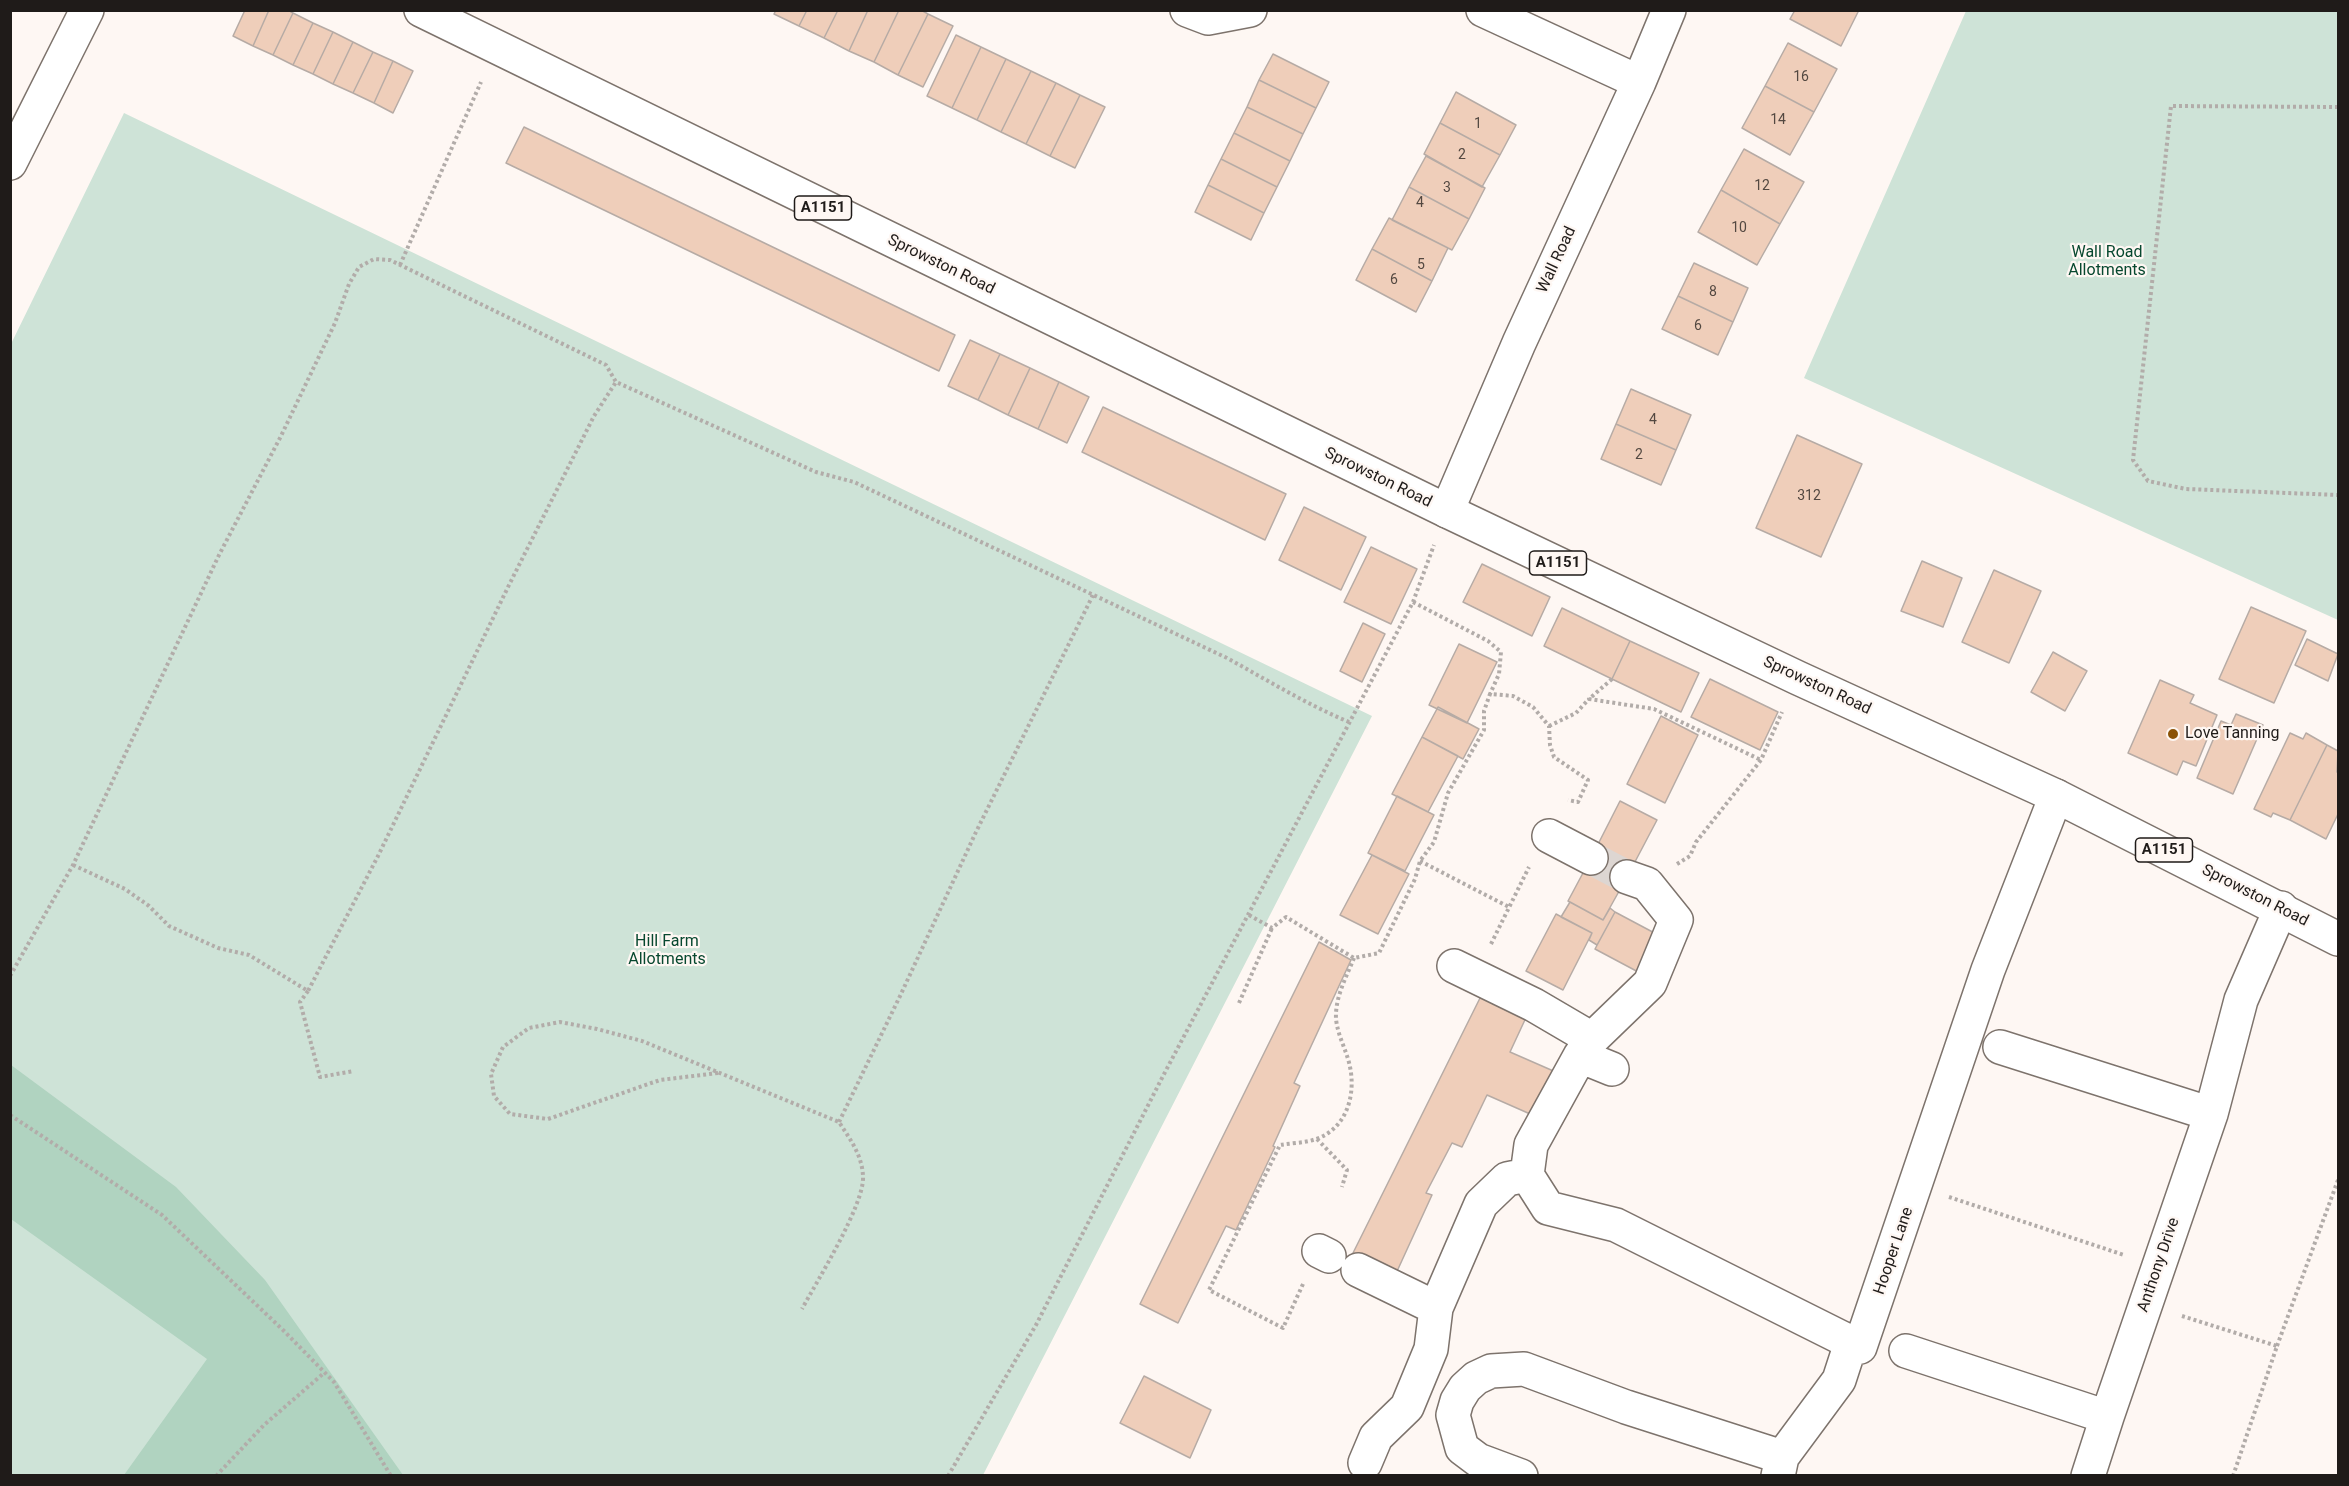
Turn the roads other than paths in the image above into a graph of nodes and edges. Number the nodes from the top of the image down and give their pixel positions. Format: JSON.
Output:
{"nodes":[{"id":1,"x":87,"y":10,"type":"edge"},
{"id":2,"x":421,"y":10,"type":"edge"},
{"id":3,"x":1187,"y":10,"type":"edge"},
{"id":4,"x":1250,"y":10,"type":"edge"},
{"id":5,"x":1483,"y":10,"type":"edge"},
{"id":6,"x":1669,"y":10,"type":"edge"},
{"id":7,"x":1639,"y":82,"type":"junction"},
{"id":8,"x":10,"y":163,"type":"edge"},
{"id":9,"x":1447,"y":511,"type":"junction"},
{"id":10,"x":2056,"y":796,"type":"junction"},
{"id":11,"x":1549,"y":836,"type":"dead end"},
{"id":12,"x":1591,"y":858,"type":"tunnel mouth"},
{"id":13,"x":1627,"y":877,"type":"tunnel mouth"},
{"id":14,"x":2281,"y":908,"type":"junction"},
{"id":15,"x":2338,"y":939,"type":"edge"},
{"id":16,"x":1464,"y":972,"type":"road end"},
{"id":17,"x":1586,"y":1047,"type":"junction"},
{"id":18,"x":2000,"y":1047,"type":"dead end"},
{"id":19,"x":1611,"y":1069,"type":"dead end"},
{"id":20,"x":2211,"y":1114,"type":"junction"},
{"id":21,"x":1527,"y":1175,"type":"junction"},
{"id":22,"x":1358,"y":1270,"type":"dead end"},
{"id":23,"x":1436,"y":1308,"type":"junction"},
{"id":24,"x":1851,"y":1343,"type":"junction"},
{"id":25,"x":1906,"y":1350,"type":"dead end"},
{"id":26,"x":2108,"y":1417,"type":"junction"},
{"id":27,"x":1365,"y":1463,"type":"dead end"},
{"id":28,"x":1780,"y":1466,"type":"edge"},
{"id":29,"x":1521,"y":1476,"type":"edge"},
{"id":30,"x":2088,"y":1476,"type":"edge"}],
"edges":[{"from":1,"to":8,"type":"street"},
{"from":2,"to":9,"type":"street","name":"Sprowston Road","number":"A1151"},
{"from":3,"to":4,"type":"street"},
{"from":5,"to":7,"type":"street"},
{"from":6,"to":7,"type":"street","name":"Wall Road"},
{"from":7,"to":9,"type":"street","name":"Wall Road"},
{"from":9,"to":10,"type":"street","name":"Sprowston Road","number":"A1151"},
{"from":10,"to":14,"type":"street","name":"Sprowston Road","number":"A1151"},
{"from":10,"to":24,"type":"street","name":"Hooper Lane"},
{"from":11,"to":12,"type":"street"},
{"from":13,"to":17,"type":"street"},
{"from":14,"to":15,"type":"street","name":"Sprowston Road","number":"A1151"},
{"from":14,"to":20,"type":"street","name":"Anthony Drive"},
{"from":16,"to":17,"type":"street"},
{"from":17,"to":19,"type":"street"},
{"from":17,"to":21,"type":"street"},
{"from":18,"to":20,"type":"street"},
{"from":20,"to":26,"type":"street","name":"Anthony Drive"},
{"from":21,"to":23,"type":"street"},
{"from":21,"to":24,"type":"street"},
{"from":22,"to":23,"type":"street"},
{"from":23,"to":27,"type":"street"},
{"from":24,"to":28,"type":"street"},
{"from":25,"to":26,"type":"street"},
{"from":26,"to":30,"type":"street","name":"Anthony Drive"},
{"from":28,"to":29,"type":"street"}]}
